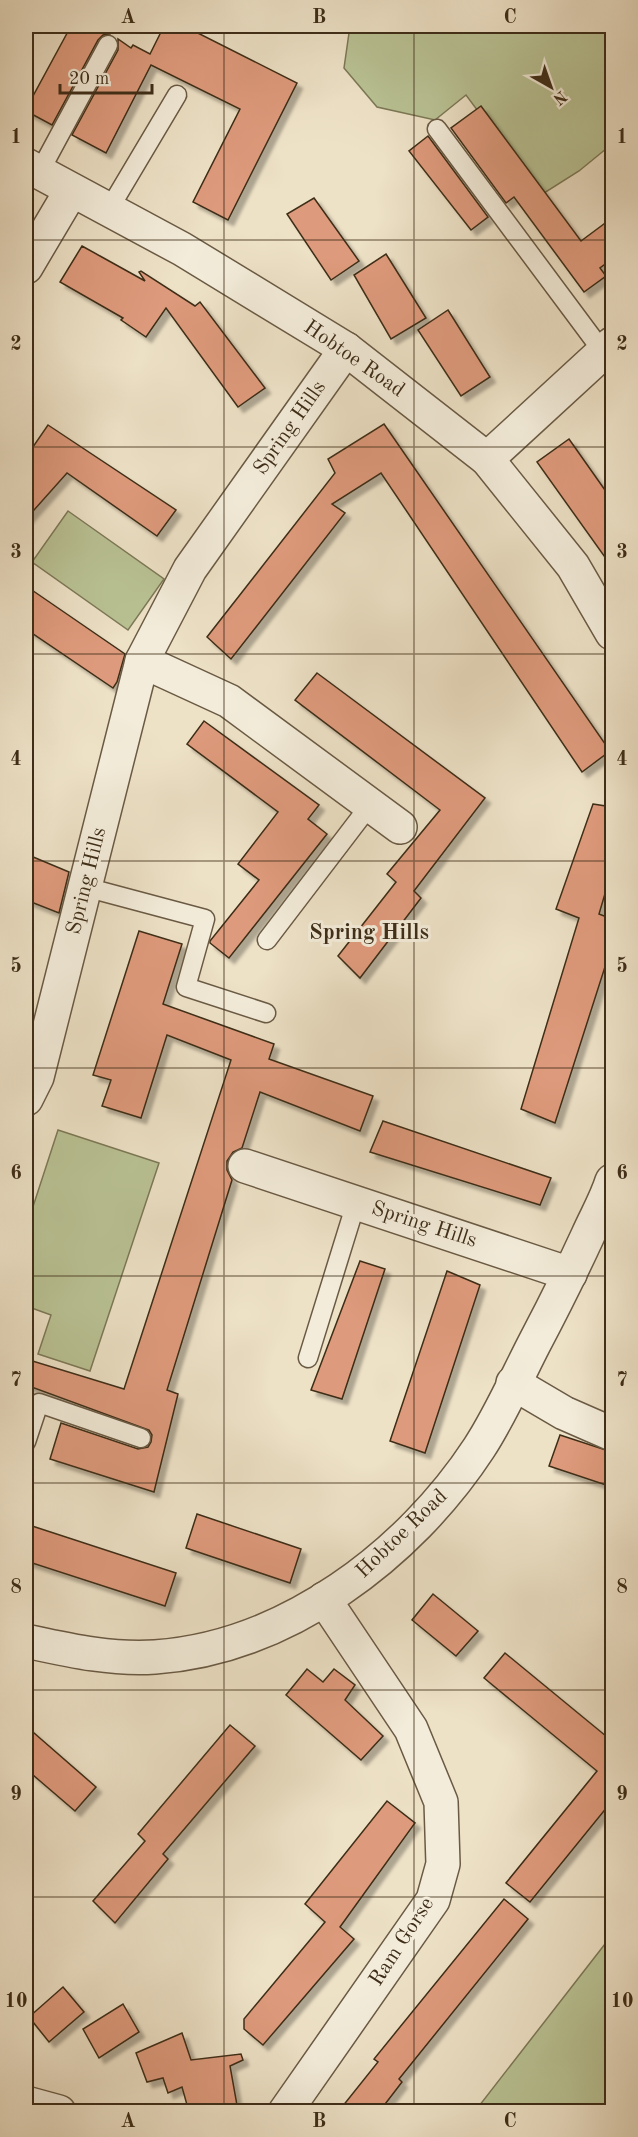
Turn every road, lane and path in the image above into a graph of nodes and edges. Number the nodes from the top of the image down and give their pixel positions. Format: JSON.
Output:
{"nodes":[{"id":1,"x":108,"y":45,"type":"dead end"},
{"id":2,"x":177,"y":95,"type":"dead end"},
{"id":3,"x":438,"y":129,"type":"dead end"},
{"id":4,"x":32,"y":169,"type":"edge"},
{"id":5,"x":71,"y":191,"type":"junction"},
{"id":6,"x":108,"y":211,"type":"junction"},
{"id":7,"x":26,"y":267,"type":"edge"},
{"id":8,"x":608,"y":348,"type":"edge"},
{"id":9,"x":346,"y":349,"type":"junction"},
{"id":10,"x":487,"y":459,"type":"junction"},
{"id":11,"x":612,"y":633,"type":"edge"},
{"id":12,"x":142,"y":661,"type":"junction"},
{"id":13,"x":370,"y":805,"type":"junction"},
{"id":14,"x":400,"y":827,"type":"dead end"},
{"id":15,"x":85,"y":887,"type":"junction"},
{"id":16,"x":267,"y":940,"type":"dead end"},
{"id":17,"x":266,"y":1013,"type":"dead end"},
{"id":18,"x":26,"y":1099,"type":"edge"},
{"id":19,"x":244,"y":1166,"type":"dead end"},
{"id":20,"x":612,"y":1181,"type":"edge"},
{"id":21,"x":356,"y":1203,"type":"junction"},
{"id":22,"x":570,"y":1274,"type":"junction"},
{"id":23,"x":308,"y":1358,"type":"dead end"},
{"id":24,"x":513,"y":1383,"type":"junction"},
{"id":25,"x":612,"y":1434,"type":"edge"},
{"id":26,"x":141,"y":1438,"type":"dead end"},
{"id":27,"x":26,"y":1442,"type":"edge"},
{"id":28,"x":324,"y":1599,"type":"junction"},
{"id":29,"x":26,"y":1641,"type":"edge"},
{"id":30,"x":26,"y":2103,"type":"edge"},
{"id":31,"x":59,"y":2112,"type":"edge"},
{"id":32,"x":285,"y":2112,"type":"edge"}],
"edges":[{"from":1,"to":4,"type":"lane"},
{"from":2,"to":6,"type":"lane"},
{"from":3,"to":8,"type":"lane"},
{"from":4,"to":5,"type":"street","name":"Hobtoe Road"},
{"from":5,"to":6,"type":"street","name":"Hobtoe Road"},
{"from":5,"to":7,"type":"street"},
{"from":6,"to":9,"type":"street","name":"Hobtoe Road"},
{"from":8,"to":10,"type":"street"},
{"from":9,"to":10,"type":"street","name":"Hobtoe Road"},
{"from":9,"to":12,"type":"street","name":"Spring Hills"},
{"from":10,"to":11,"type":"street","name":"Hobtoe Road"},
{"from":12,"to":13,"type":"street"},
{"from":12,"to":15,"type":"street","name":"Spring Hills"},
{"from":13,"to":14,"type":"street"},
{"from":13,"to":16,"type":"lane"},
{"from":15,"to":17,"type":"lane"},
{"from":15,"to":18,"type":"street","name":"Spring Hills"},
{"from":19,"to":21,"type":"street","name":"Spring Hills"},
{"from":20,"to":22,"type":"street","name":"Hobtoe Road"},
{"from":21,"to":22,"type":"street","name":"Spring Hills"},
{"from":21,"to":23,"type":"lane"},
{"from":22,"to":24,"type":"street","name":"Hobtoe Road"},
{"from":24,"to":25,"type":"street"},
{"from":24,"to":28,"type":"street","name":"Hobtoe Road"},
{"from":26,"to":27,"type":"lane"},
{"from":28,"to":29,"type":"street","name":"Hobtoe Road"},
{"from":28,"to":32,"type":"street","name":"Ram Gorse"},
{"from":30,"to":31,"type":"street"}]}
